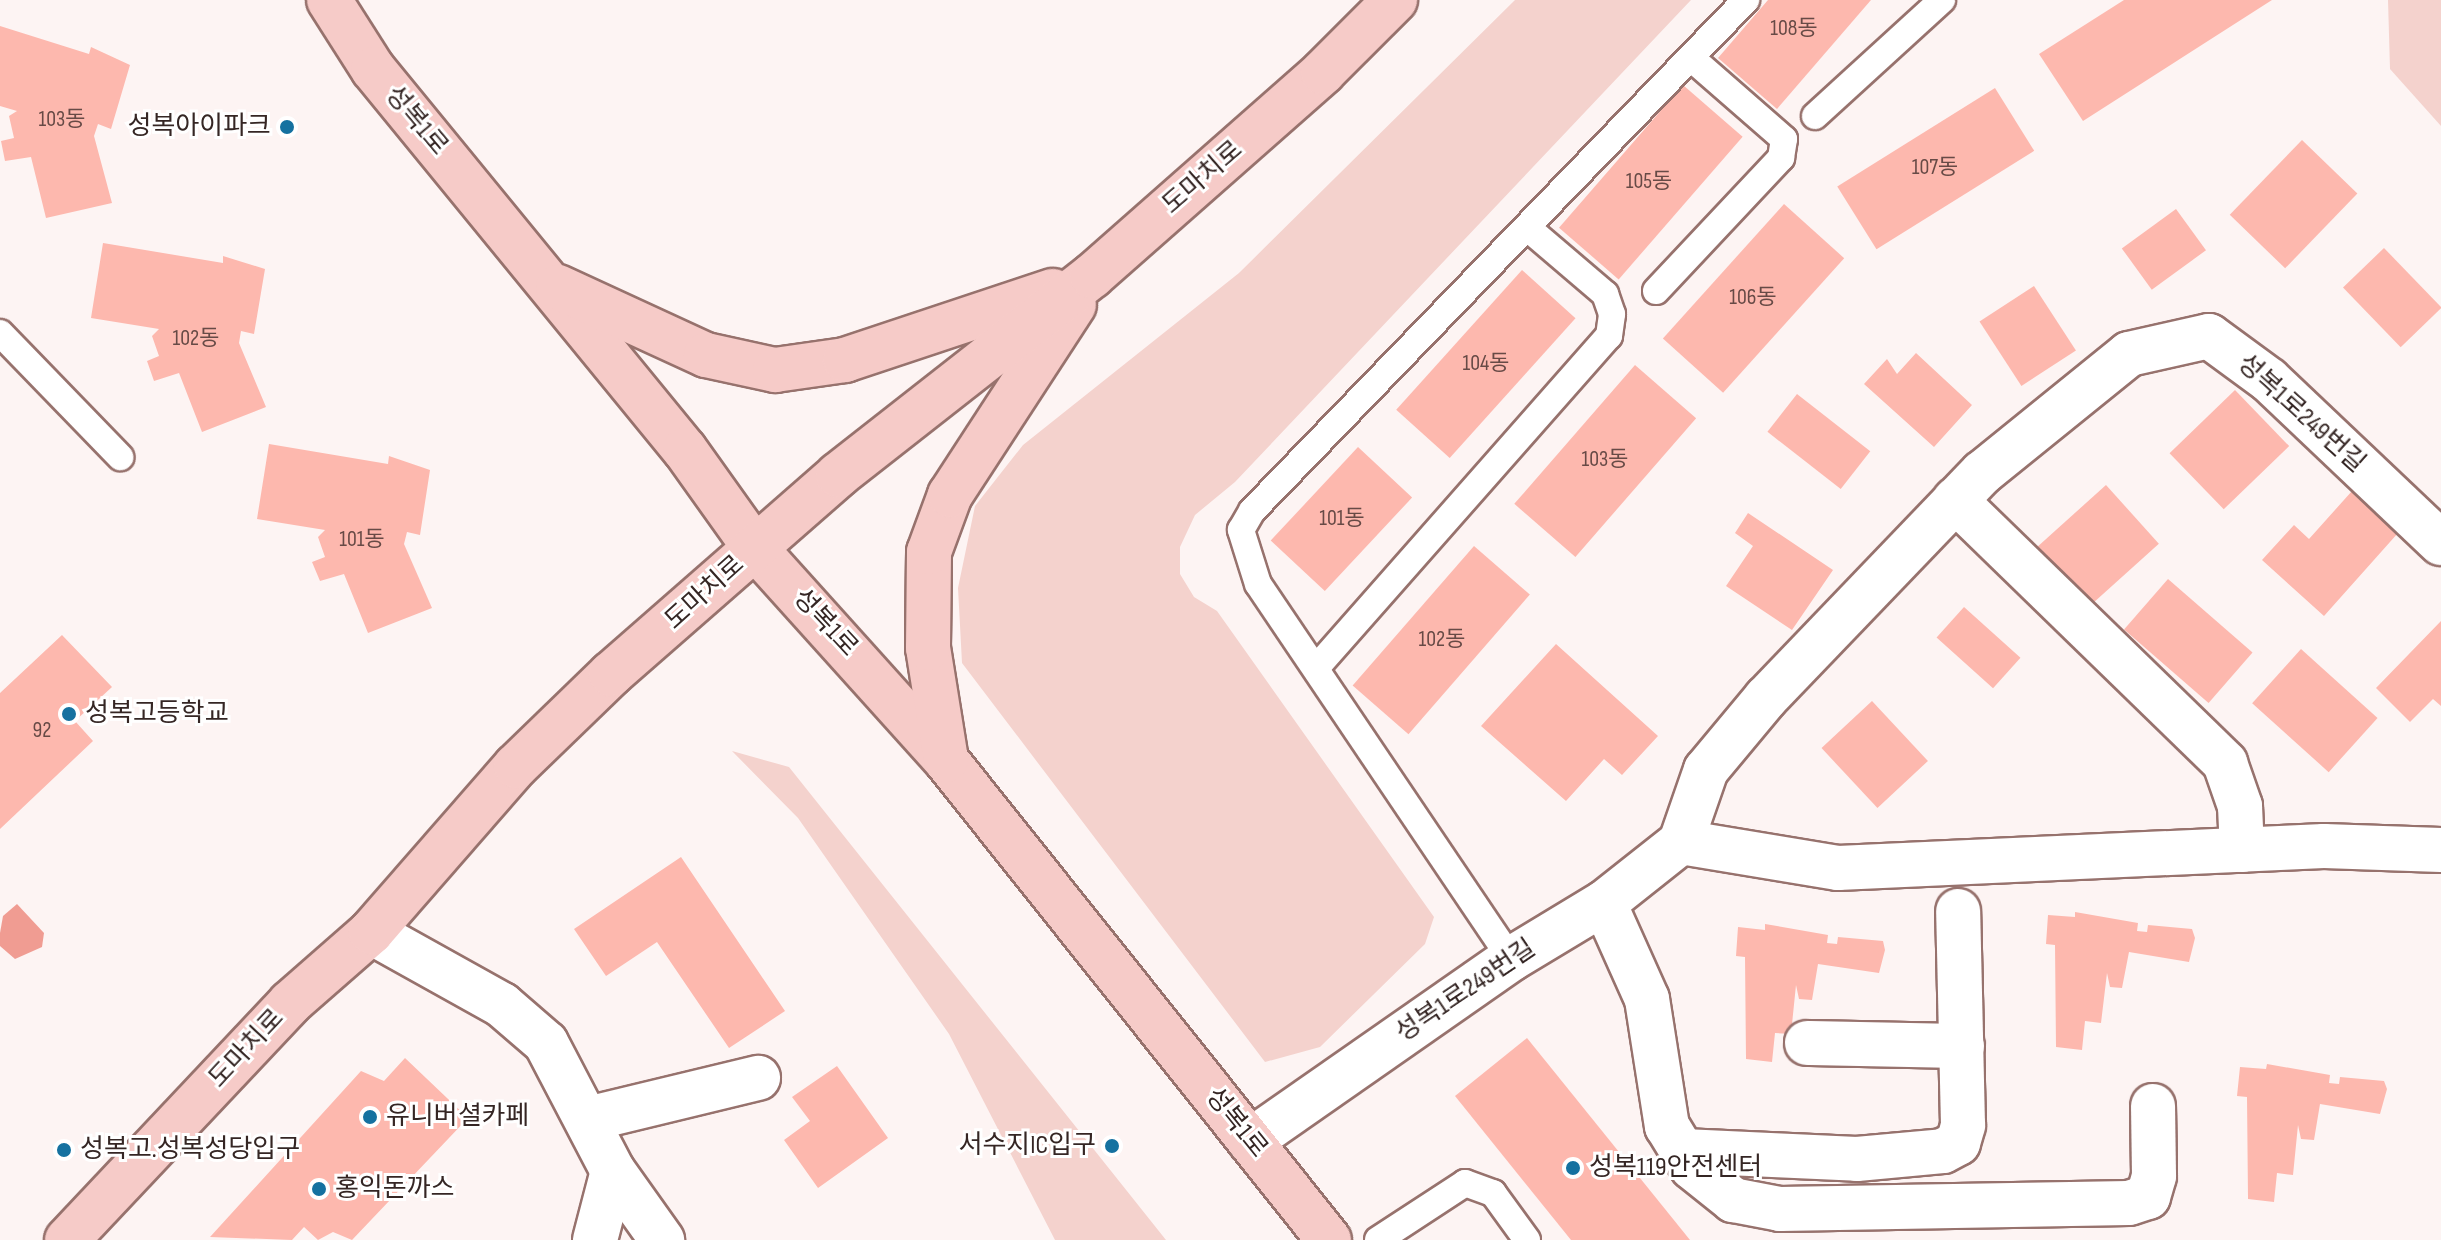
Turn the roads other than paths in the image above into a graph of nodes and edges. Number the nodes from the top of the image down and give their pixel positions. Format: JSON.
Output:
{"nodes":[{"id":1,"x":329,"y":0,"type":"edge"},
{"id":2,"x":1395,"y":0,"type":"edge"},
{"id":3,"x":1746,"y":0,"type":"edge"},
{"id":4,"x":1942,"y":0,"type":"edge"},
{"id":5,"x":1691,"y":58,"type":"junction"},
{"id":6,"x":1815,"y":116,"type":"dead end"},
{"id":7,"x":1529,"y":229,"type":"junction"},
{"id":8,"x":1092,"y":276,"type":"junction"},
{"id":9,"x":551,"y":284,"type":"junction"},
{"id":10,"x":1656,"y":291,"type":"dead end"},
{"id":11,"x":0,"y":333,"type":"edge"},
{"id":12,"x":120,"y":457,"type":"dead end"},
{"id":13,"x":1955,"y":500,"type":"junction"},
{"id":14,"x":2441,"y":543,"type":"edge"},
{"id":15,"x":755,"y":548,"type":"junction"},
{"id":16,"x":1316,"y":668,"type":"junction"},
{"id":17,"x":946,"y":760,"type":"junction"},
{"id":18,"x":1681,"y":842,"type":"junction"},
{"id":19,"x":2242,"y":850,"type":"junction"},
{"id":20,"x":2441,"y":850,"type":"edge"},
{"id":21,"x":1604,"y":903,"type":"junction"},
{"id":22,"x":1958,"y":911,"type":"dead end"},
{"id":23,"x":371,"y":932,"type":"junction"},
{"id":24,"x":1511,"y":959,"type":"junction"},
{"id":25,"x":1807,"y":1043,"type":"dead end"},
{"id":26,"x":1962,"y":1046,"type":"junction"},
{"id":27,"x":758,"y":1078,"type":"dead end"},
{"id":28,"x":2153,"y":1106,"type":"dead end"},
{"id":29,"x":588,"y":1119,"type":"junction"},
{"id":30,"x":1250,"y":1141,"type":"junction"},
{"id":31,"x":1683,"y":1151,"type":"junction"},
{"id":32,"x":613,"y":1171,"type":"junction"},
{"id":33,"x":1892,"y":1224,"type":"edge"},
{"id":34,"x":67,"y":1240,"type":"edge"},
{"id":35,"x":595,"y":1240,"type":"edge"},
{"id":36,"x":662,"y":1240,"type":"edge"},
{"id":37,"x":1329,"y":1240,"type":"edge"},
{"id":38,"x":1378,"y":1240,"type":"edge"},
{"id":39,"x":1527,"y":1240,"type":"edge"}],
"edges":[{"from":1,"to":9,"type":"main road","name":"성복1로"},
{"from":2,"to":8,"type":"main road","name":"도마치로"},
{"from":3,"to":5,"type":"lane"},
{"from":4,"to":6,"type":"lane"},
{"from":5,"to":7,"type":"lane"},
{"from":5,"to":10,"type":"lane"},
{"from":7,"to":16,"type":"lane"},
{"from":7,"to":16,"type":"lane"},
{"from":8,"to":9,"type":"main road"},
{"from":8,"to":15,"type":"main road","name":"도마치로"},
{"from":8,"to":17,"type":"main road"},
{"from":9,"to":15,"type":"main road","name":"성복1로"},
{"from":11,"to":12,"type":"lane"},
{"from":13,"to":14,"type":"street","name":"성복1로249번길"},
{"from":13,"to":18,"type":"street","name":"성복1로249번길"},
{"from":13,"to":19,"type":"street"},
{"from":15,"to":17,"type":"main road","name":"성복1로"},
{"from":15,"to":23,"type":"main road","name":"도마치로"},
{"from":16,"to":24,"type":"lane"},
{"from":17,"to":30,"type":"main road","name":"성복1로"},
{"from":18,"to":19,"type":"street"},
{"from":18,"to":21,"type":"street","name":"성복1로249번길"},
{"from":19,"to":20,"type":"street"},
{"from":21,"to":24,"type":"street","name":"성복1로249번길"},
{"from":21,"to":31,"type":"street"},
{"from":22,"to":26,"type":"street"},
{"from":23,"to":29,"type":"street"},
{"from":23,"to":34,"type":"main road","name":"도마치로"},
{"from":24,"to":30,"type":"street","name":"성복1로249번길"},
{"from":25,"to":26,"type":"street"},
{"from":26,"to":31,"type":"street"},
{"from":27,"to":29,"type":"street"},
{"from":28,"to":33,"type":"street"},
{"from":29,"to":32,"type":"street"},
{"from":30,"to":37,"type":"main road","name":"성복1로"},
{"from":31,"to":33,"type":"street"},
{"from":32,"to":35,"type":"street"},
{"from":32,"to":36,"type":"street"},
{"from":38,"to":39,"type":"lane"}]}
